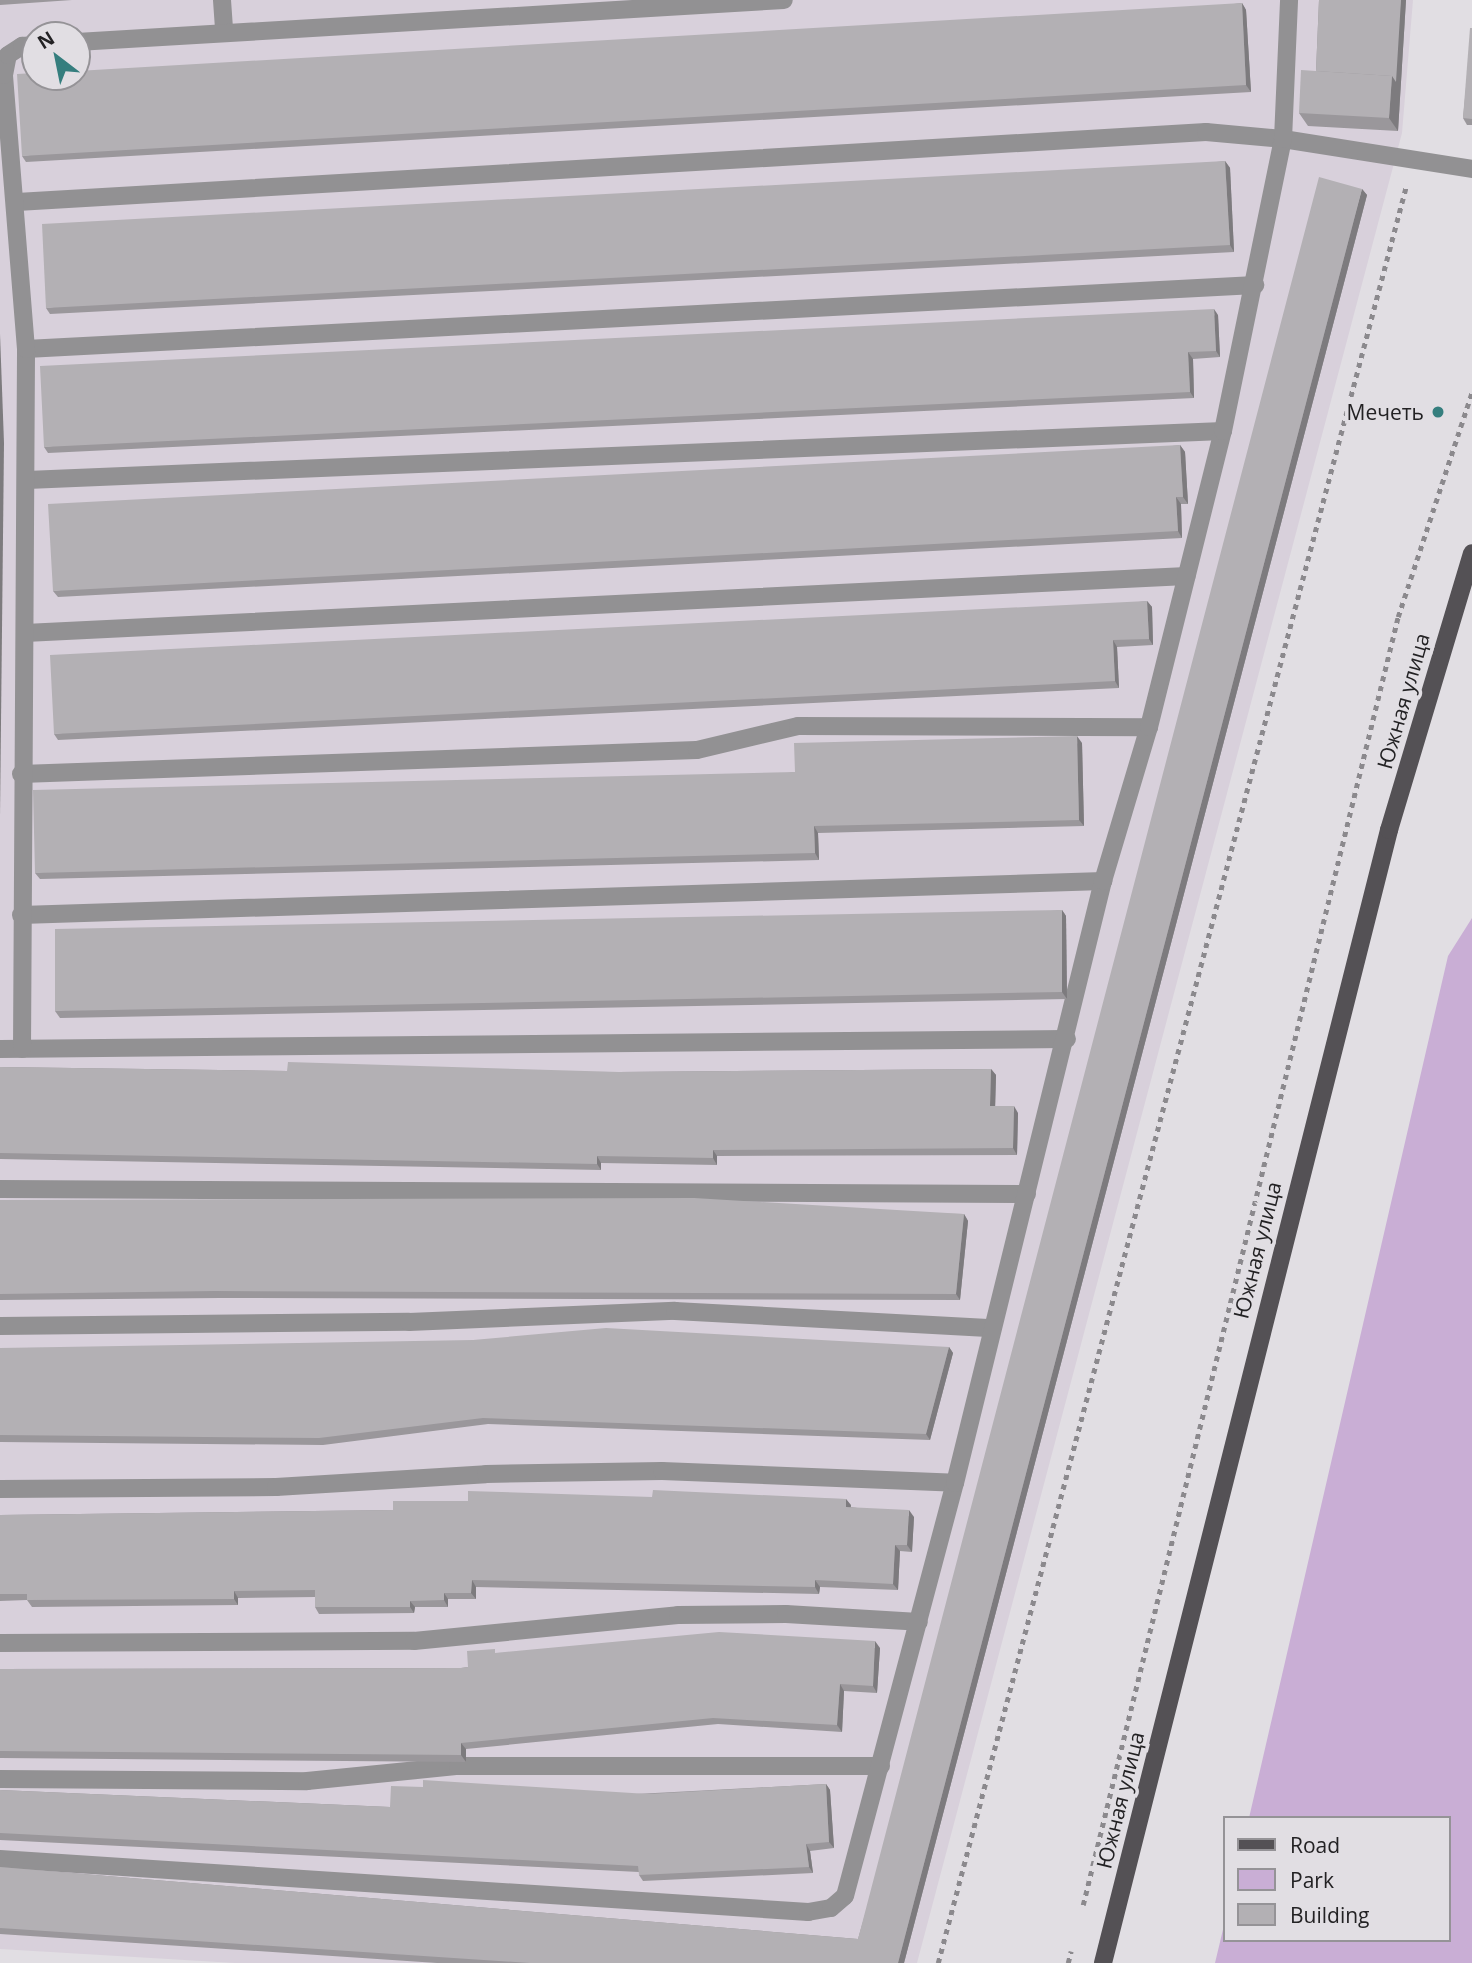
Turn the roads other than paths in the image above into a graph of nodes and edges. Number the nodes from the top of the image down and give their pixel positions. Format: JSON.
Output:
{"nodes":[{"id":1,"x":222,"y":0,"type":"edge"},
{"id":2,"x":784,"y":0,"type":"edge"},
{"id":3,"x":1289,"y":0,"type":"edge"},
{"id":4,"x":454,"y":8,"type":"edge"},
{"id":5,"x":224,"y":32,"type":"junction"},
{"id":6,"x":91,"y":42,"type":"edge"},
{"id":7,"x":21,"y":47,"type":"edge"},
{"id":8,"x":1283,"y":139,"type":"junction"},
{"id":9,"x":1472,"y":169,"type":"edge"},
{"id":10,"x":17,"y":202,"type":"junction"},
{"id":11,"x":1255,"y":285,"type":"junction"},
{"id":12,"x":26,"y":349,"type":"junction"},
{"id":13,"x":1223,"y":431,"type":"junction"},
{"id":14,"x":27,"y":480,"type":"junction"},
{"id":15,"x":1472,"y":553,"type":"edge"},
{"id":16,"x":1186,"y":576,"type":"junction"},
{"id":17,"x":25,"y":633,"type":"junction"},
{"id":18,"x":1149,"y":727,"type":"junction"},
{"id":19,"x":21,"y":774,"type":"junction"},
{"id":20,"x":1103,"y":881,"type":"junction"},
{"id":21,"x":21,"y":915,"type":"junction"},
{"id":22,"x":1067,"y":1039,"type":"junction"},
{"id":23,"x":0,"y":1049,"type":"edge"},
{"id":24,"x":22,"y":1049,"type":"junction"},
{"id":25,"x":0,"y":1189,"type":"edge"},
{"id":26,"x":1027,"y":1194,"type":"junction"},
{"id":27,"x":0,"y":1326,"type":"edge"},
{"id":28,"x":993,"y":1328,"type":"junction"},
{"id":29,"x":955,"y":1483,"type":"junction"},
{"id":30,"x":0,"y":1489,"type":"edge"},
{"id":31,"x":919,"y":1622,"type":"junction"},
{"id":32,"x":0,"y":1643,"type":"edge"},
{"id":33,"x":881,"y":1766,"type":"junction"},
{"id":34,"x":0,"y":1779,"type":"edge"},
{"id":35,"x":0,"y":1859,"type":"edge"},
{"id":36,"x":1104,"y":1963,"type":"edge"}],
"edges":[{"from":1,"to":5,"type":"lane"},
{"from":2,"to":4,"type":"lane"},
{"from":3,"to":8,"type":"lane"},
{"from":4,"to":5,"type":"lane"},
{"from":5,"to":6,"type":"lane"},
{"from":7,"to":10,"type":"lane"},
{"from":8,"to":9,"type":"lane"},
{"from":8,"to":10,"type":"lane"},
{"from":8,"to":11,"type":"lane"},
{"from":10,"to":12,"type":"lane"},
{"from":11,"to":12,"type":"lane"},
{"from":11,"to":13,"type":"lane"},
{"from":12,"to":14,"type":"lane"},
{"from":13,"to":14,"type":"lane"},
{"from":13,"to":16,"type":"lane"},
{"from":14,"to":17,"type":"lane"},
{"from":15,"to":36,"type":"main road","name":"Южная улица"},
{"from":16,"to":17,"type":"lane"},
{"from":16,"to":18,"type":"lane"},
{"from":17,"to":19,"type":"lane"},
{"from":18,"to":19,"type":"lane"},
{"from":18,"to":20,"type":"lane"},
{"from":19,"to":21,"type":"lane"},
{"from":20,"to":21,"type":"lane"},
{"from":20,"to":22,"type":"lane"},
{"from":21,"to":24,"type":"lane"},
{"from":22,"to":24,"type":"lane"},
{"from":22,"to":26,"type":"lane"},
{"from":23,"to":24,"type":"lane"},
{"from":25,"to":26,"type":"lane"},
{"from":26,"to":28,"type":"lane"},
{"from":27,"to":28,"type":"lane"},
{"from":28,"to":29,"type":"lane"},
{"from":29,"to":30,"type":"lane"},
{"from":29,"to":31,"type":"lane"},
{"from":31,"to":32,"type":"lane"},
{"from":31,"to":33,"type":"lane"},
{"from":33,"to":34,"type":"lane"},
{"from":33,"to":35,"type":"lane"}]}
